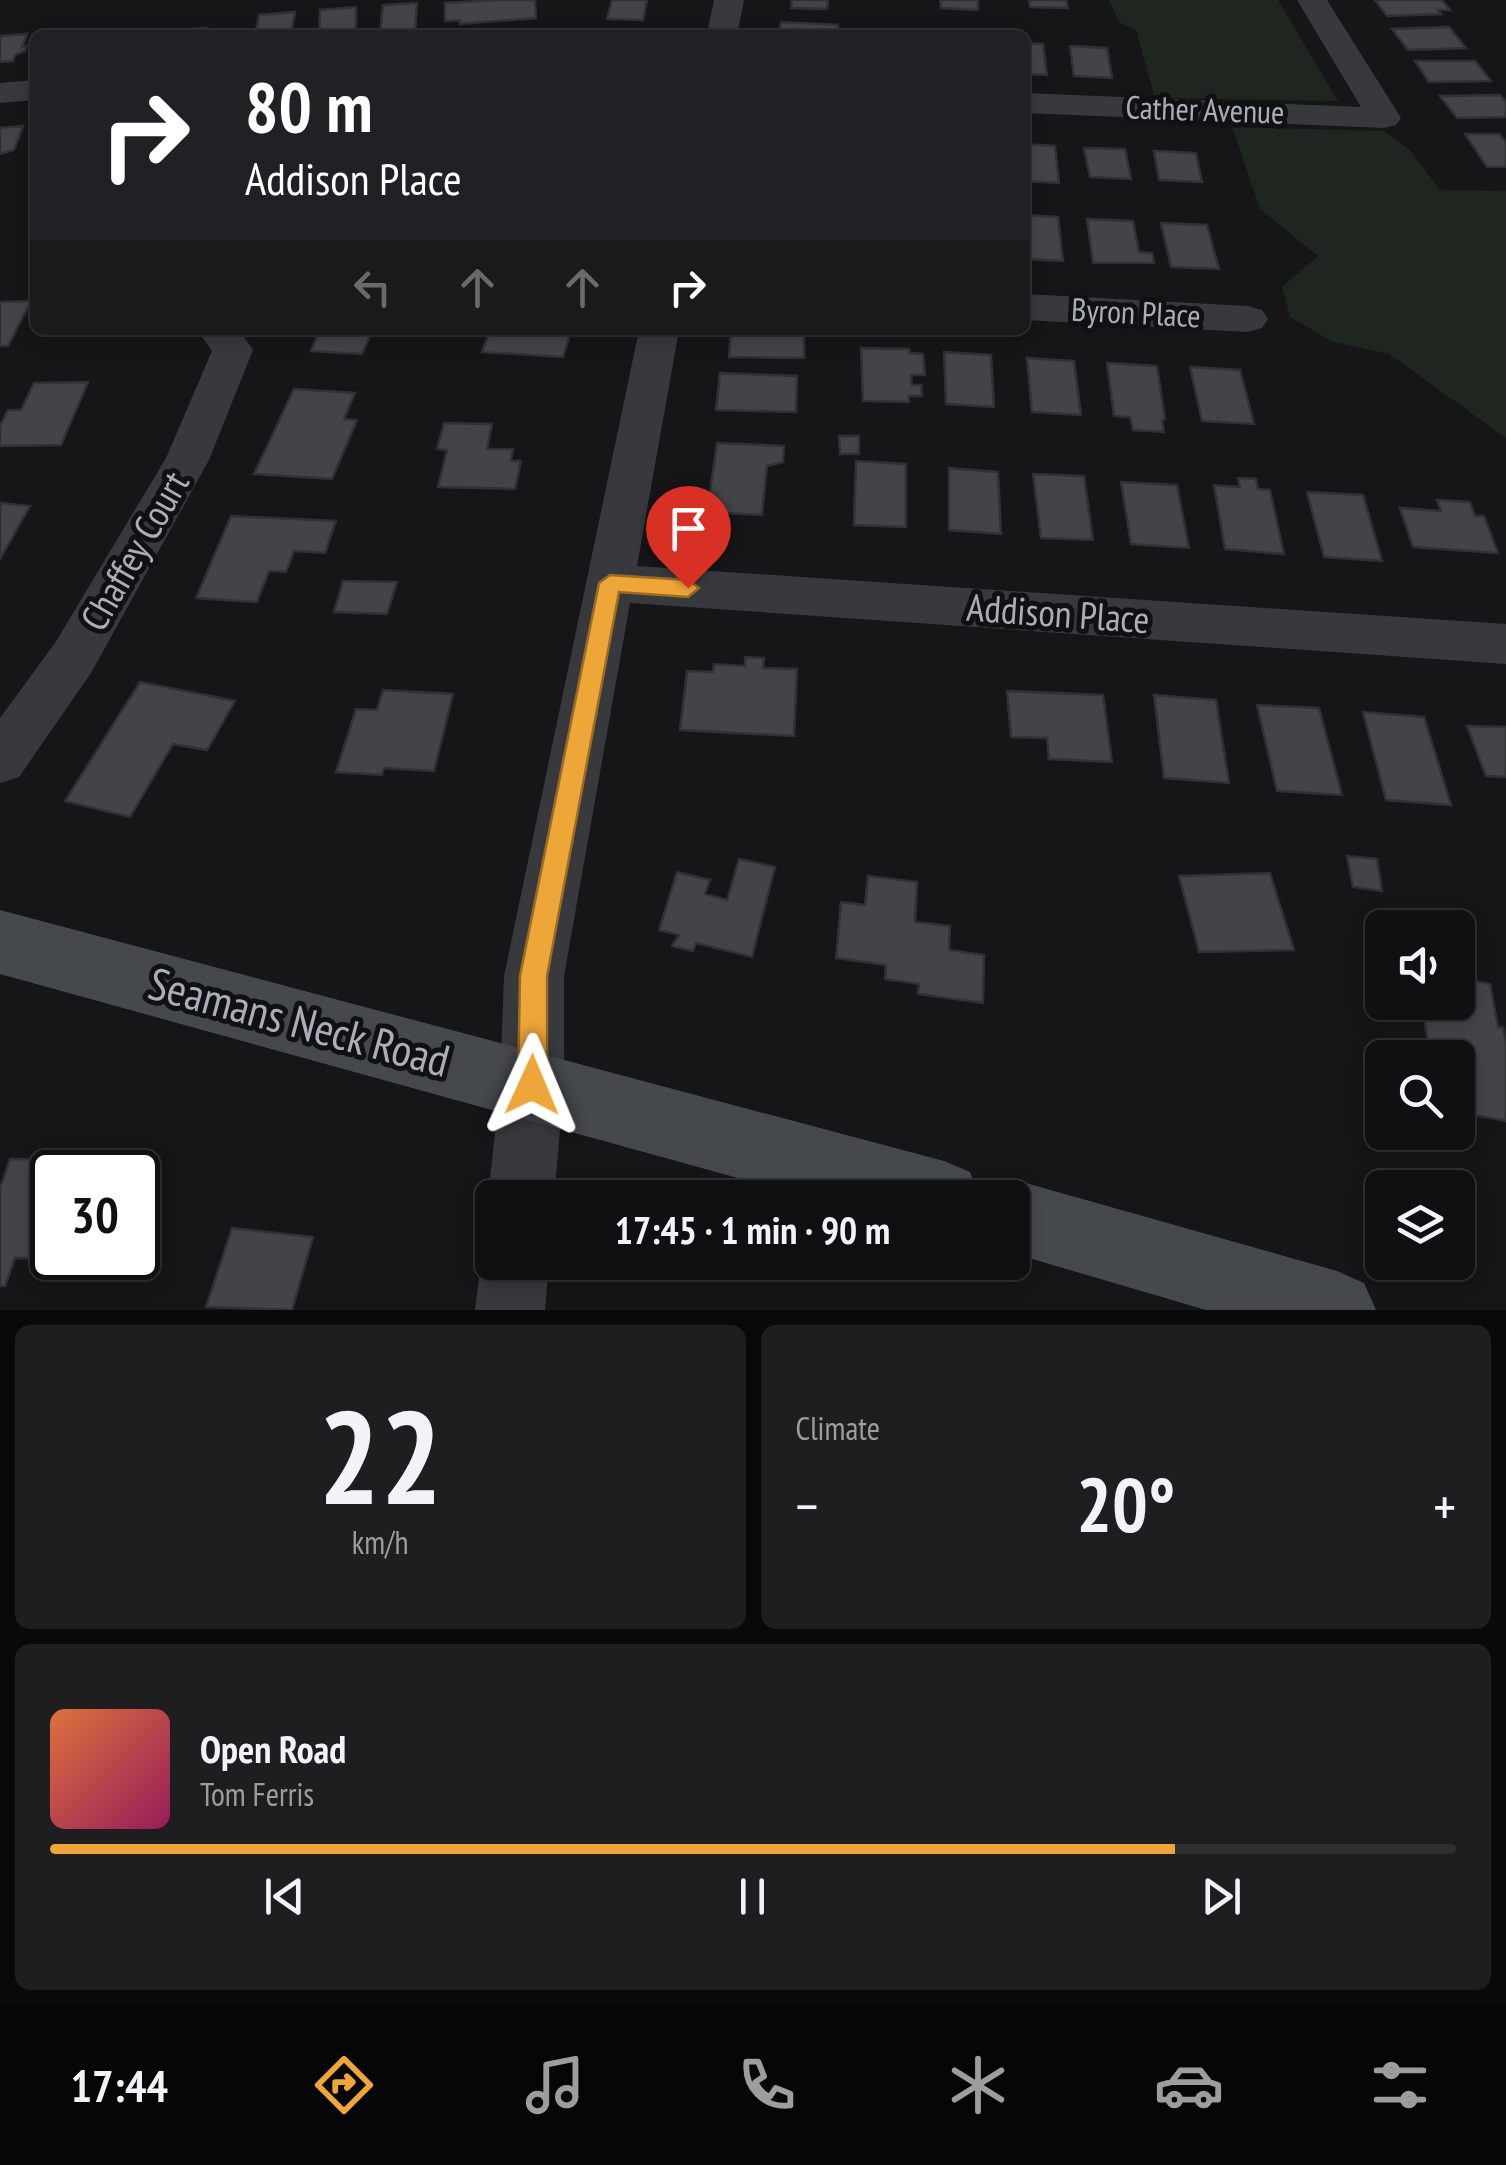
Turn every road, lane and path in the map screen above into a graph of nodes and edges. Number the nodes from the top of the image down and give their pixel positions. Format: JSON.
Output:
{"nodes":[{"id":1,"x":729,"y":0,"type":"edge"},
{"id":2,"x":1312,"y":0,"type":"edge"},
{"id":3,"x":723,"y":30,"type":"edge"},
{"id":4,"x":30,"y":90,"type":"edge"},
{"id":5,"x":0,"y":92,"type":"edge"},
{"id":6,"x":1030,"y":103,"type":"edge"},
{"id":7,"x":1030,"y":307,"type":"edge"},
{"id":8,"x":1248,"y":319,"type":"dead end"},
{"id":9,"x":221,"y":335,"type":"edge"},
{"id":10,"x":658,"y":335,"type":"edge"},
{"id":11,"x":610,"y":583,"type":"junction"},
{"id":12,"x":1506,"y":644,"type":"edge"},
{"id":13,"x":0,"y":760,"type":"edge"},
{"id":14,"x":0,"y":942,"type":"edge"},
{"id":15,"x":532,"y":1085,"type":"junction"},
{"id":16,"x":523,"y":1180,"type":"edge"},
{"id":17,"x":878,"y":1180,"type":"edge"},
{"id":18,"x":1030,"y":1221,"type":"edge"},
{"id":19,"x":512,"y":1280,"type":"edge"},
{"id":20,"x":510,"y":1310,"type":"edge"},
{"id":21,"x":1337,"y":1310,"type":"edge"}],
"edges":[{"from":1,"to":3,"type":"street"},
{"from":2,"to":6,"type":"street","name":"Cather Avenue"},
{"from":4,"to":5,"type":"street"},
{"from":7,"to":8,"type":"street","name":"Byron Place"},
{"from":9,"to":13,"type":"street","name":"Chaffey Court"},
{"from":10,"to":11,"type":"street"},
{"from":11,"to":12,"type":"street","name":"Addison Place"},
{"from":11,"to":15,"type":"street"},
{"from":14,"to":15,"type":"main road","name":"Seamans Neck Road"},
{"from":15,"to":16,"type":"street"},
{"from":15,"to":17,"type":"main road","name":"Seamans Neck Road"},
{"from":18,"to":21,"type":"main road"},
{"from":19,"to":20,"type":"street"}]}
